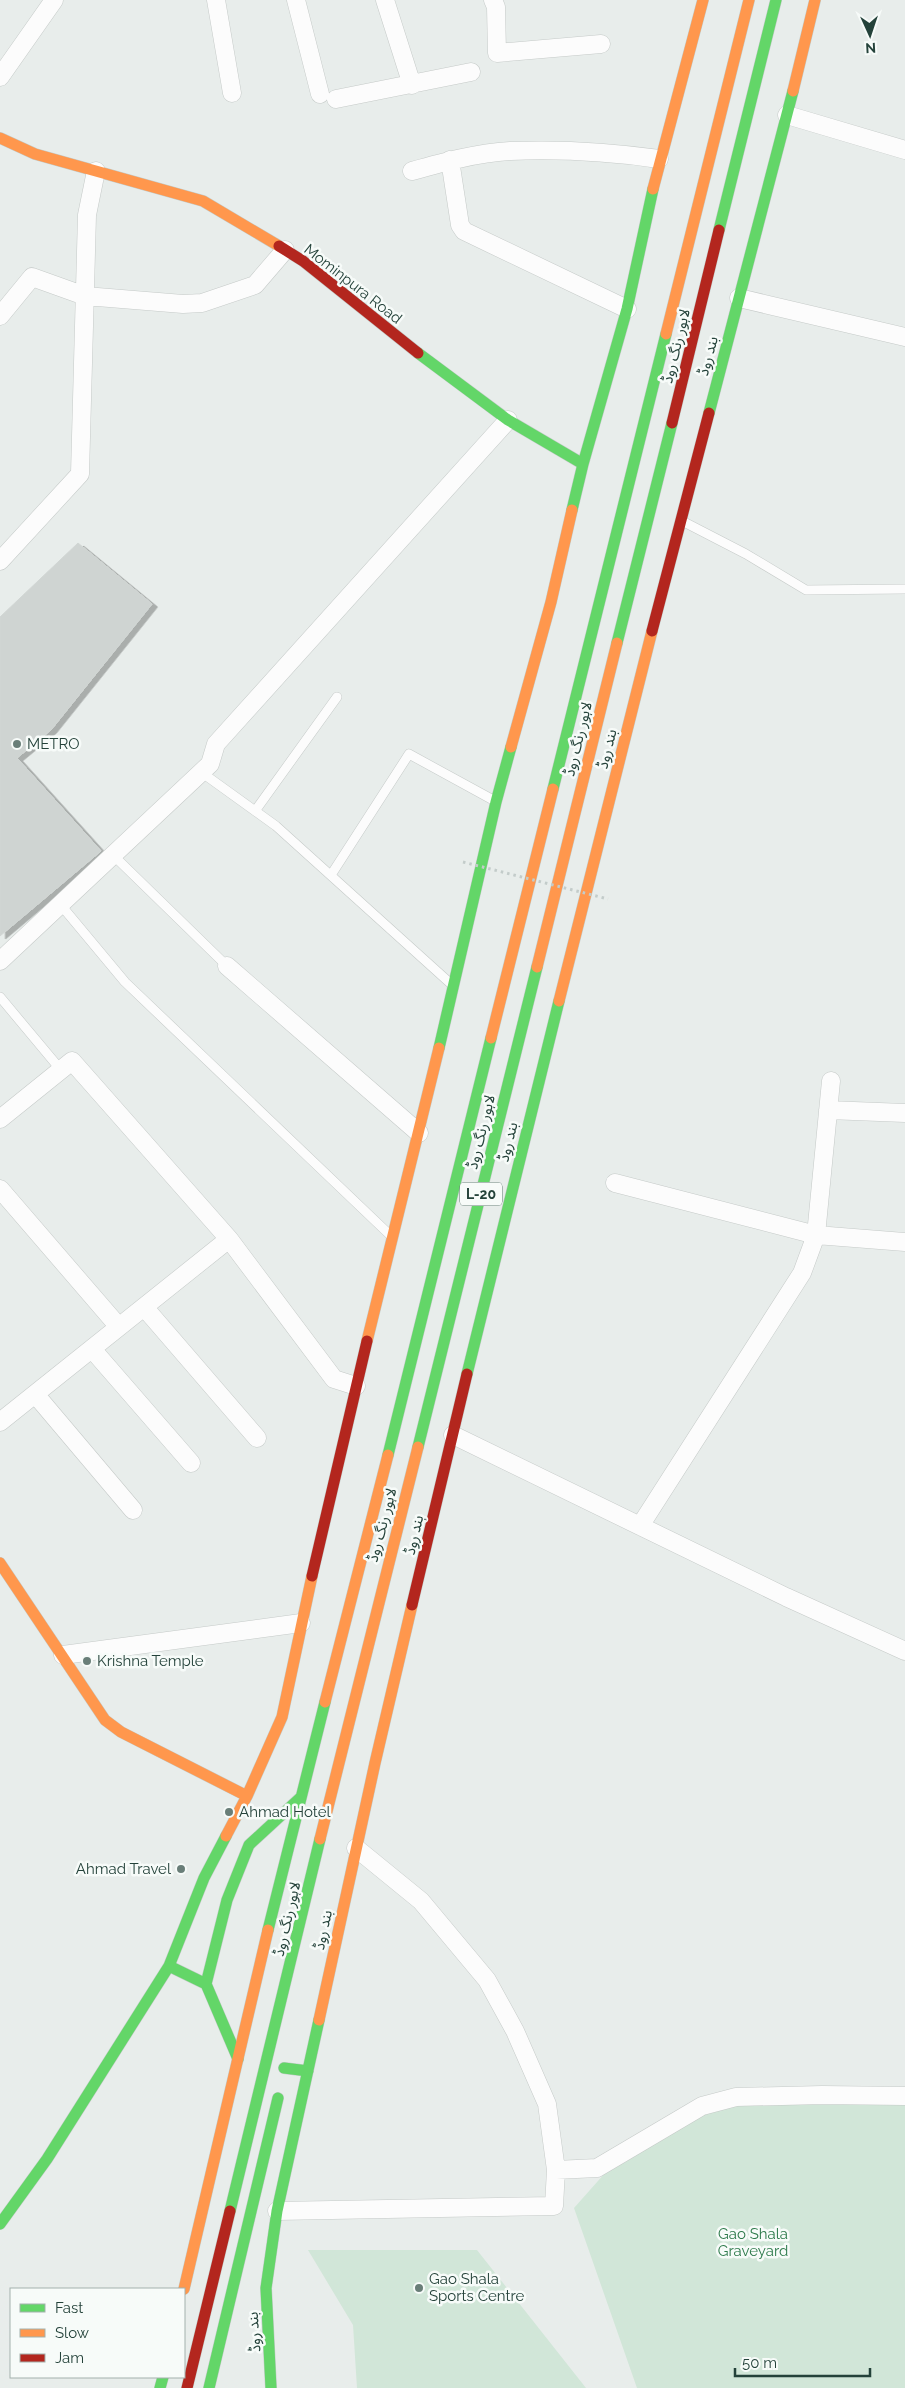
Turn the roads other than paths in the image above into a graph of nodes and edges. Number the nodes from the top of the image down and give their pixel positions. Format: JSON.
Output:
{"nodes":[{"id":1,"x":54,"y":0,"type":"edge"},
{"id":2,"x":216,"y":0,"type":"edge"},
{"id":3,"x":296,"y":0,"type":"edge"},
{"id":4,"x":385,"y":0,"type":"edge"},
{"id":5,"x":494,"y":0,"type":"edge"},
{"id":6,"x":703,"y":0,"type":"edge"},
{"id":7,"x":749,"y":0,"type":"edge"},
{"id":8,"x":776,"y":0,"type":"edge"},
{"id":9,"x":815,"y":0,"type":"edge"},
{"id":10,"x":601,"y":44,"type":"dead end"},
{"id":11,"x":471,"y":72,"type":"dead end"},
{"id":12,"x":0,"y":77,"type":"edge"},
{"id":13,"x":412,"y":85,"type":"junction"},
{"id":14,"x":232,"y":94,"type":"dead end"},
{"id":15,"x":787,"y":115,"type":"junction"},
{"id":16,"x":0,"y":138,"type":"edge"},
{"id":17,"x":905,"y":150,"type":"edge"},
{"id":18,"x":660,"y":159,"type":"junction"},
{"id":19,"x":450,"y":160,"type":"junction"},
{"id":20,"x":96,"y":171,"type":"junction"},
{"id":21,"x":412,"y":171,"type":"dead end"},
{"id":22,"x":285,"y":250,"type":"junction"},
{"id":23,"x":85,"y":296,"type":"junction"},
{"id":24,"x":6,"y":297,"type":"edge"},
{"id":25,"x":739,"y":298,"type":"junction"},
{"id":26,"x":627,"y":309,"type":"junction"},
{"id":27,"x":0,"y":316,"type":"edge"},
{"id":28,"x":905,"y":337,"type":"edge"},
{"id":29,"x":508,"y":420,"type":"junction"},
{"id":30,"x":583,"y":464,"type":"junction"},
{"id":31,"x":681,"y":520,"type":"junction"},
{"id":32,"x":0,"y":561,"type":"edge"},
{"id":33,"x":905,"y":589,"type":"edge"},
{"id":34,"x":337,"y":697,"type":"dead end"},
{"id":35,"x":201,"y":772,"type":"junction"},
{"id":36,"x":496,"y":802,"type":"junction"},
{"id":37,"x":255,"y":811,"type":"junction"},
{"id":38,"x":113,"y":855,"type":"junction"},
{"id":39,"x":331,"y":875,"type":"junction"},
{"id":40,"x":60,"y":904,"type":"junction"},
{"id":41,"x":0,"y":961,"type":"edge"},
{"id":42,"x":227,"y":966,"type":"joint"},
{"id":43,"x":452,"y":985,"type":"junction"},
{"id":44,"x":0,"y":997,"type":"edge"},
{"id":45,"x":61,"y":1070,"type":"junction"},
{"id":46,"x":831,"y":1081,"type":"dead end"},
{"id":47,"x":828,"y":1110,"type":"junction"},
{"id":48,"x":905,"y":1113,"type":"edge"},
{"id":49,"x":0,"y":1119,"type":"edge"},
{"id":50,"x":419,"y":1134,"type":"junction"},
{"id":51,"x":615,"y":1183,"type":"dead end"},
{"id":52,"x":0,"y":1189,"type":"edge"},
{"id":53,"x":816,"y":1235,"type":"junction"},
{"id":54,"x":392,"y":1237,"type":"junction"},
{"id":55,"x":229,"y":1239,"type":"junction"},
{"id":56,"x":905,"y":1242,"type":"edge"},
{"id":57,"x":144,"y":1307,"type":"junction"},
{"id":58,"x":119,"y":1327,"type":"junction"},
{"id":59,"x":92,"y":1349,"type":"junction"},
{"id":60,"x":356,"y":1386,"type":"junction"},
{"id":61,"x":35,"y":1394,"type":"junction"},
{"id":62,"x":0,"y":1422,"type":"edge"},
{"id":63,"x":453,"y":1435,"type":"junction"},
{"id":64,"x":257,"y":1438,"type":"dead end"},
{"id":65,"x":191,"y":1463,"type":"dead end"},
{"id":66,"x":133,"y":1510,"type":"dead end"},
{"id":67,"x":640,"y":1526,"type":"junction"},
{"id":68,"x":0,"y":1563,"type":"edge"},
{"id":69,"x":301,"y":1623,"type":"junction"},
{"id":70,"x":905,"y":1651,"type":"edge"},
{"id":71,"x":63,"y":1655,"type":"junction"},
{"id":72,"x":247,"y":1796,"type":"junction"},
{"id":73,"x":300,"y":1798,"type":"junction"},
{"id":74,"x":356,"y":1848,"type":"junction"},
{"id":75,"x":297,"y":1941,"type":"junction"},
{"id":76,"x":169,"y":1966,"type":"junction"},
{"id":77,"x":206,"y":1984,"type":"junction"},
{"id":78,"x":293,"y":2005,"type":"dead end"},
{"id":79,"x":238,"y":2059,"type":"junction"},
{"id":80,"x":308,"y":2071,"type":"junction"},
{"id":81,"x":905,"y":2096,"type":"edge"},
{"id":82,"x":556,"y":2170,"type":"junction"},
{"id":83,"x":277,"y":2211,"type":"junction"},
{"id":84,"x":0,"y":2224,"type":"edge"},
{"id":85,"x":184,"y":2288,"type":"edge"},
{"id":86,"x":188,"y":2388,"type":"edge"},
{"id":87,"x":209,"y":2388,"type":"edge"},
{"id":88,"x":271,"y":2388,"type":"edge"}],
"edges":[{"from":1,"to":12,"type":"street"},
{"from":2,"to":14,"type":"street"},
{"from":3,"to":13,"type":"street"},
{"from":4,"to":13,"type":"street"},
{"from":5,"to":10,"type":"street"},
{"from":6,"to":18,"type":"main road"},
{"from":7,"to":73,"type":"main road","name":"لاہور رنگ روڈ","number":"L-20"},
{"from":8,"to":75,"type":"main road","name":"لاہور رنگ روڈ","number":"L-20"},
{"from":9,"to":15,"type":"main road","name":"بند روڈ"},
{"from":11,"to":13,"type":"street"},
{"from":15,"to":17,"type":"street"},
{"from":15,"to":25,"type":"main road","name":"بند روڈ"},
{"from":16,"to":20,"type":"main road","name":"Mominpura Road"},
{"from":18,"to":19,"type":"street"},
{"from":18,"to":26,"type":"main road"},
{"from":19,"to":21,"type":"street"},
{"from":19,"to":26,"type":"street"},
{"from":20,"to":22,"type":"main road","name":"Mominpura Road"},
{"from":20,"to":23,"type":"street"},
{"from":22,"to":23,"type":"street"},
{"from":22,"to":29,"type":"main road","name":"Mominpura Road"},
{"from":23,"to":24,"type":"street"},
{"from":23,"to":32,"type":"street"},
{"from":24,"to":27,"type":"street"},
{"from":25,"to":28,"type":"street"},
{"from":25,"to":31,"type":"main road","name":"بند روڈ"},
{"from":26,"to":30,"type":"main road"},
{"from":29,"to":30,"type":"main road","name":"Mominpura Road"},
{"from":29,"to":35,"type":"street"},
{"from":30,"to":36,"type":"main road"},
{"from":31,"to":33,"type":"lane"},
{"from":31,"to":63,"type":"main road","name":"بند روڈ"},
{"from":34,"to":37,"type":"lane"},
{"from":35,"to":37,"type":"lane"},
{"from":35,"to":38,"type":"street"},
{"from":36,"to":39,"type":"lane"},
{"from":36,"to":43,"type":"main road"},
{"from":37,"to":39,"type":"lane"},
{"from":38,"to":40,"type":"street"},
{"from":38,"to":42,"type":"lane"},
{"from":39,"to":43,"type":"lane"},
{"from":40,"to":41,"type":"street"},
{"from":40,"to":54,"type":"lane"},
{"from":42,"to":50,"type":"street"},
{"from":43,"to":50,"type":"main road"},
{"from":44,"to":45,"type":"lane"},
{"from":45,"to":49,"type":"street"},
{"from":45,"to":55,"type":"street"},
{"from":46,"to":47,"type":"street"},
{"from":47,"to":48,"type":"street"},
{"from":47,"to":53,"type":"street"},
{"from":50,"to":54,"type":"main road"},
{"from":51,"to":53,"type":"street"},
{"from":52,"to":58,"type":"street"},
{"from":53,"to":56,"type":"street"},
{"from":53,"to":67,"type":"street"},
{"from":54,"to":60,"type":"main road"},
{"from":55,"to":57,"type":"street"},
{"from":55,"to":60,"type":"street"},
{"from":57,"to":58,"type":"street"},
{"from":57,"to":64,"type":"street"},
{"from":58,"to":59,"type":"street"},
{"from":59,"to":61,"type":"street"},
{"from":59,"to":65,"type":"street"},
{"from":60,"to":69,"type":"main road"},
{"from":61,"to":62,"type":"street"},
{"from":61,"to":66,"type":"street"},
{"from":63,"to":67,"type":"street"},
{"from":63,"to":74,"type":"main road","name":"بند روڈ"},
{"from":67,"to":70,"type":"street"},
{"from":68,"to":71,"type":"main road"},
{"from":69,"to":71,"type":"street"},
{"from":69,"to":72,"type":"main road"},
{"from":71,"to":72,"type":"main road"},
{"from":72,"to":76,"type":"main road"},
{"from":73,"to":77,"type":"main road"},
{"from":73,"to":79,"type":"main road","name":"لاہور رنگ روڈ","number":"L-20"},
{"from":74,"to":80,"type":"main road","name":"بند روڈ"},
{"from":74,"to":82,"type":"street"},
{"from":75,"to":78,"type":"main road"},
{"from":75,"to":86,"type":"main road","name":"لاہور رنگ روڈ","number":"L-20"},
{"from":76,"to":77,"type":"main road"},
{"from":76,"to":84,"type":"main road"},
{"from":77,"to":79,"type":"main road"},
{"from":79,"to":85,"type":"main road","name":"لاہور رنگ روڈ","number":"L-20"},
{"from":80,"to":83,"type":"main road","name":"بند روڈ"},
{"from":80,"to":87,"type":"main road"},
{"from":81,"to":82,"type":"street"},
{"from":82,"to":83,"type":"street"},
{"from":83,"to":88,"type":"main road","name":"بند روڈ"}]}
